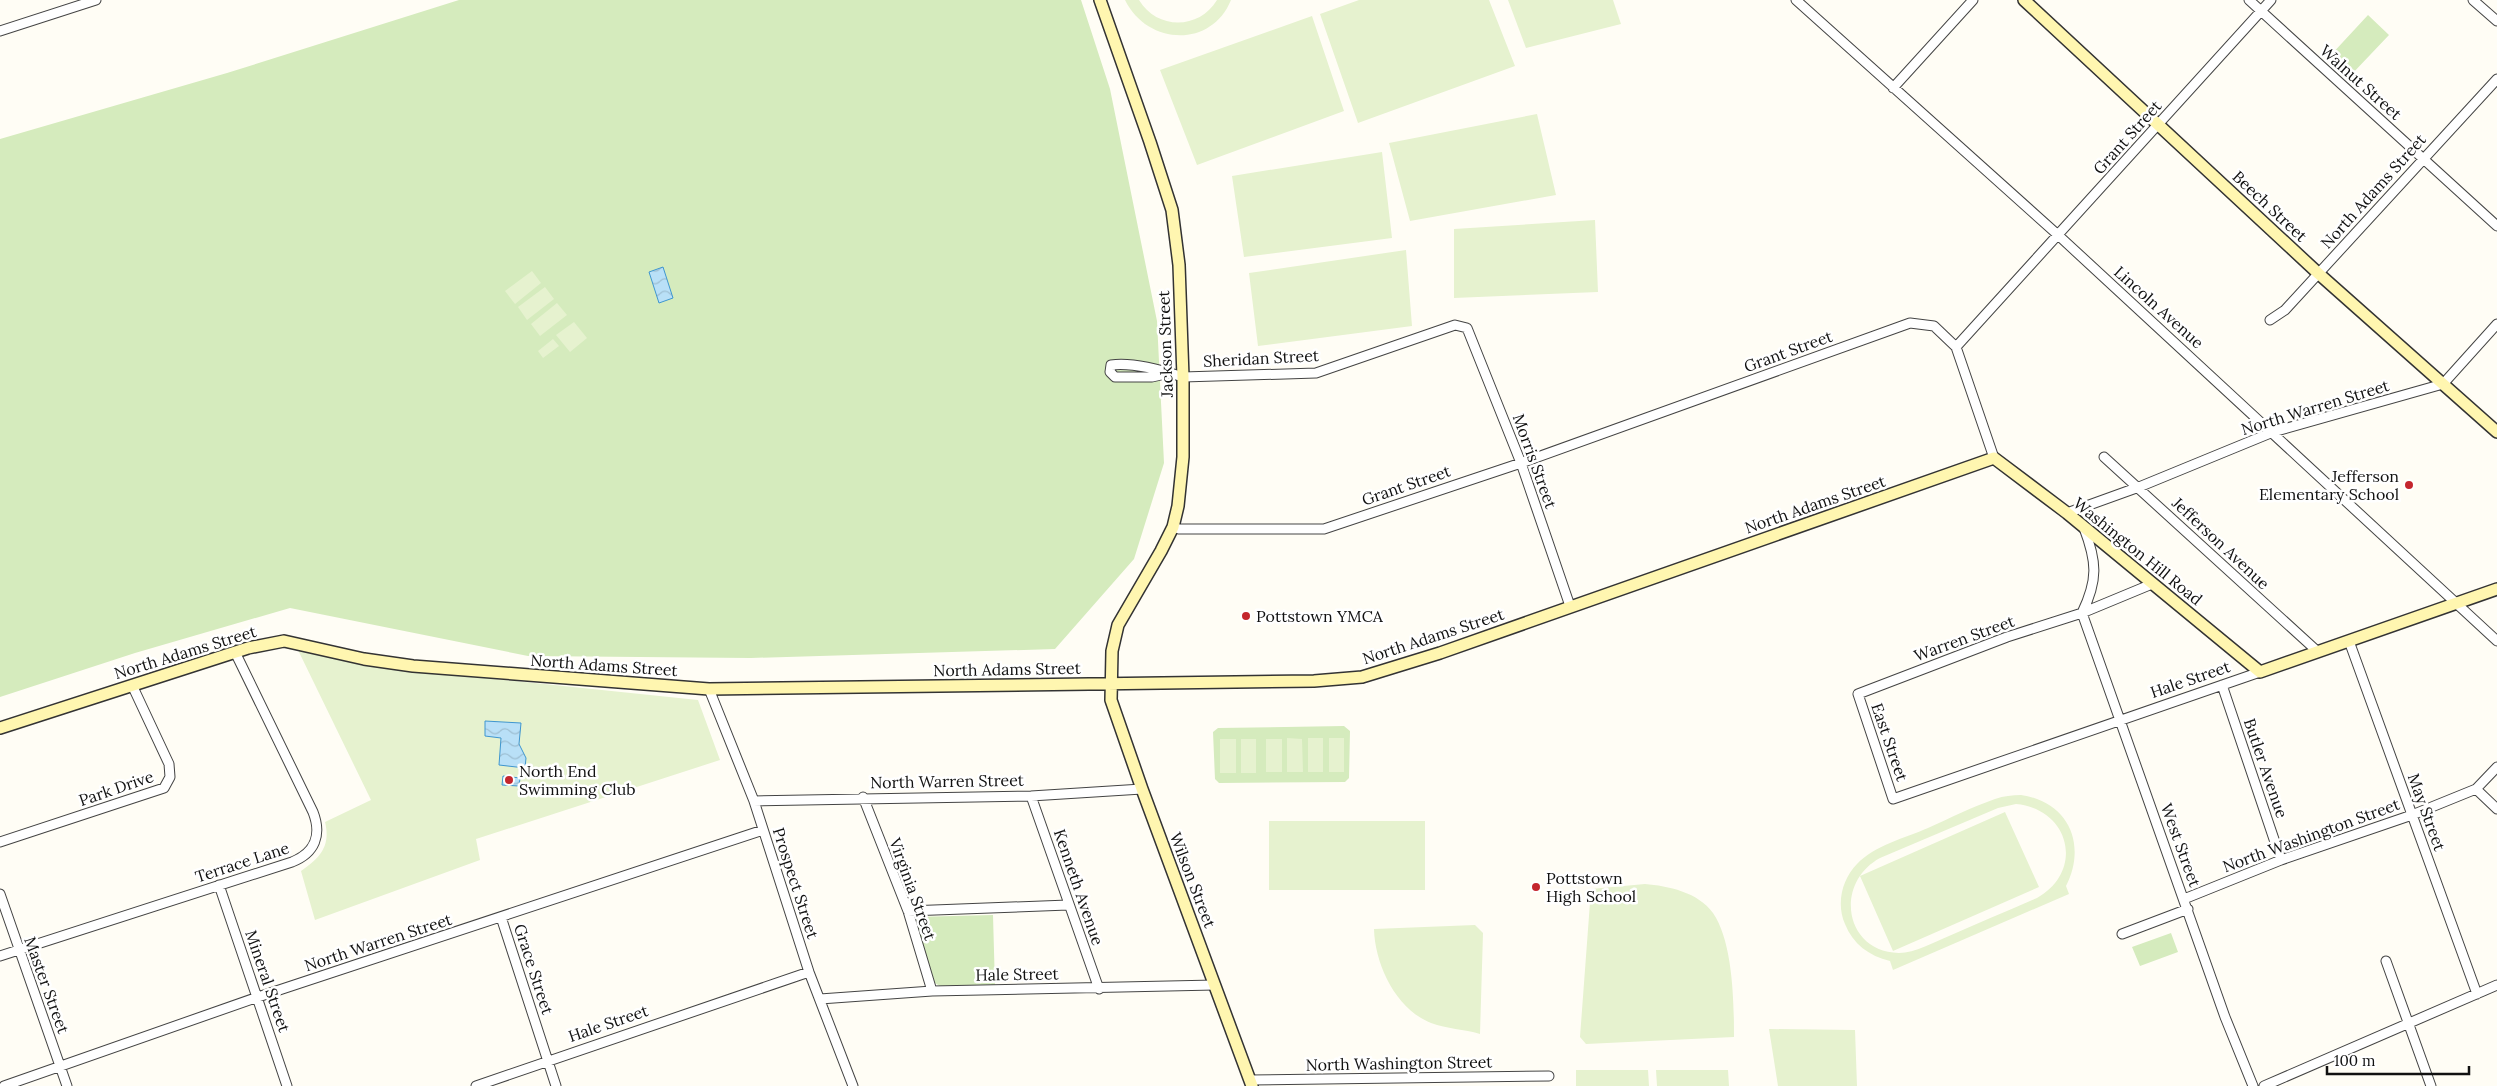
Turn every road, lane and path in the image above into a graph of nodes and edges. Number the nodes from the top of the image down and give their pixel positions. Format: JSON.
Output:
{"nodes":[{"id":1,"x":96,"y":0,"type":"edge"},
{"id":2,"x":1100,"y":0,"type":"edge"},
{"id":3,"x":1796,"y":0,"type":"edge"},
{"id":4,"x":1973,"y":0,"type":"edge"},
{"id":5,"x":2024,"y":0,"type":"edge"},
{"id":6,"x":2249,"y":0,"type":"edge"},
{"id":7,"x":2271,"y":0,"type":"edge"},
{"id":8,"x":2473,"y":0,"type":"edge"},
{"id":9,"x":2260,"y":11,"type":"junction"},
{"id":10,"x":2497,"y":21,"type":"edge"},
{"id":11,"x":0,"y":31,"type":"edge"},
{"id":12,"x":2497,"y":79,"type":"edge"},
{"id":13,"x":1892,"y":88,"type":"junction"},
{"id":14,"x":2159,"y":124,"type":"junction"},
{"id":15,"x":2423,"y":160,"type":"junction"},
{"id":16,"x":2497,"y":226,"type":"edge"},
{"id":17,"x":2058,"y":235,"type":"junction"},
{"id":18,"x":2319,"y":274,"type":"junction"},
{"id":19,"x":2270,"y":320,"type":"dead end"},
{"id":20,"x":2497,"y":324,"type":"edge"},
{"id":21,"x":1467,"y":328,"type":"joint"},
{"id":22,"x":1956,"y":347,"type":"junction"},
{"id":23,"x":1170,"y":373,"type":"junction"},
{"id":24,"x":1183,"y":377,"type":"junction"},
{"id":25,"x":2443,"y":384,"type":"junction"},
{"id":26,"x":2273,"y":432,"type":"junction"},
{"id":27,"x":2497,"y":432,"type":"edge"},
{"id":28,"x":2104,"y":457,"type":"dead end"},
{"id":29,"x":1994,"y":458,"type":"junction"},
{"id":30,"x":1521,"y":463,"type":"junction"},
{"id":31,"x":2139,"y":487,"type":"junction"},
{"id":32,"x":2067,"y":513,"type":"junction"},
{"id":33,"x":1173,"y":527,"type":"junction"},
{"id":34,"x":2084,"y":528,"type":"junction"},
{"id":35,"x":2152,"y":584,"type":"junction"},
{"id":36,"x":2497,"y":589,"type":"edge"},
{"id":37,"x":2455,"y":604,"type":"junction"},
{"id":38,"x":1570,"y":606,"type":"junction"},
{"id":39,"x":2082,"y":613,"type":"junction"},
{"id":40,"x":2349,"y":640,"type":"junction"},
{"id":41,"x":2497,"y":641,"type":"edge"},
{"id":42,"x":2317,"y":651,"type":"junction"},
{"id":43,"x":235,"y":652,"type":"junction"},
{"id":44,"x":2260,"y":672,"type":"junction"},
{"id":45,"x":1111,"y":684,"type":"junction"},
{"id":46,"x":132,"y":685,"type":"junction"},
{"id":47,"x":2222,"y":685,"type":"junction"},
{"id":48,"x":710,"y":689,"type":"junction"},
{"id":49,"x":1858,"y":694,"type":"joint"},
{"id":50,"x":2119,"y":720,"type":"junction"},
{"id":51,"x":0,"y":728,"type":"edge"},
{"id":52,"x":2497,"y":767,"type":"edge"},
{"id":53,"x":1142,"y":789,"type":"junction"},
{"id":54,"x":2476,"y":790,"type":"junction"},
{"id":55,"x":1032,"y":796,"type":"junction"},
{"id":56,"x":863,"y":797,"type":"junction"},
{"id":57,"x":1893,"y":799,"type":"joint"},
{"id":58,"x":754,"y":801,"type":"junction"},
{"id":59,"x":2497,"y":809,"type":"edge"},
{"id":60,"x":2412,"y":814,"type":"junction"},
{"id":61,"x":763,"y":830,"type":"junction"},
{"id":62,"x":0,"y":842,"type":"edge"},
{"id":63,"x":2281,"y":860,"type":"junction"},
{"id":64,"x":219,"y":885,"type":"junction"},
{"id":65,"x":0,"y":894,"type":"edge"},
{"id":66,"x":2184,"y":899,"type":"junction"},
{"id":67,"x":1068,"y":905,"type":"junction"},
{"id":68,"x":2188,"y":909,"type":"junction"},
{"id":69,"x":908,"y":912,"type":"junction"},
{"id":70,"x":502,"y":917,"type":"junction"},
{"id":71,"x":2122,"y":934,"type":"dead end"},
{"id":72,"x":18,"y":950,"type":"junction"},
{"id":73,"x":0,"y":956,"type":"edge"},
{"id":74,"x":2386,"y":961,"type":"dead end"},
{"id":75,"x":808,"y":972,"type":"junction"},
{"id":76,"x":1216,"y":985,"type":"junction"},
{"id":77,"x":2497,"y":985,"type":"edge"},
{"id":78,"x":1099,"y":989,"type":"junction"},
{"id":79,"x":932,"y":991,"type":"junction"},
{"id":80,"x":2477,"y":994,"type":"junction"},
{"id":81,"x":258,"y":997,"type":"junction"},
{"id":82,"x":820,"y":999,"type":"junction"},
{"id":83,"x":2408,"y":1024,"type":"junction"},
{"id":84,"x":547,"y":1061,"type":"junction"},
{"id":85,"x":61,"y":1068,"type":"junction"},
{"id":86,"x":1549,"y":1076,"type":"dead end"},
{"id":87,"x":1251,"y":1083,"type":"edge"},
{"id":88,"x":4,"y":1086,"type":"edge"},
{"id":89,"x":67,"y":1086,"type":"edge"},
{"id":90,"x":287,"y":1086,"type":"edge"},
{"id":91,"x":476,"y":1086,"type":"edge"},
{"id":92,"x":556,"y":1086,"type":"edge"},
{"id":93,"x":854,"y":1086,"type":"edge"},
{"id":94,"x":2252,"y":1086,"type":"edge"},
{"id":95,"x":2264,"y":1086,"type":"edge"},
{"id":96,"x":2430,"y":1086,"type":"edge"}],
"edges":[{"from":1,"to":11,"type":"street"},
{"from":2,"to":24,"type":"street","name":"Jackson Street"},
{"from":3,"to":13,"type":"street","name":"Lincoln Avenue"},
{"from":4,"to":13,"type":"street"},
{"from":5,"to":14,"type":"street","name":"Beech Street"},
{"from":6,"to":9,"type":"street","name":"Walnut Street"},
{"from":7,"to":9,"type":"street","name":"Grant Street"},
{"from":8,"to":10,"type":"street"},
{"from":9,"to":14,"type":"street","name":"Grant Street"},
{"from":9,"to":15,"type":"street","name":"Walnut Street"},
{"from":12,"to":15,"type":"street","name":"North Adams Street"},
{"from":13,"to":17,"type":"street","name":"Lincoln Avenue"},
{"from":14,"to":17,"type":"street","name":"Grant Street"},
{"from":14,"to":18,"type":"street","name":"Beech Street"},
{"from":15,"to":16,"type":"street","name":"Walnut Street"},
{"from":15,"to":18,"type":"street","name":"North Adams Street"},
{"from":17,"to":22,"type":"street","name":"Grant Street"},
{"from":17,"to":26,"type":"street","name":"Lincoln Avenue"},
{"from":18,"to":19,"type":"street","name":"North Adams Street"},
{"from":18,"to":25,"type":"street","name":"Beech Street"},
{"from":20,"to":25,"type":"street"},
{"from":21,"to":24,"type":"street","name":"Sheridan Street"},
{"from":21,"to":30,"type":"street","name":"Morris Street"},
{"from":22,"to":29,"type":"street"},
{"from":22,"to":30,"type":"street","name":"Grant Street"},
{"from":23,"to":23,"type":"street","name":"Sheridan Street"},
{"from":23,"to":24,"type":"street","name":"Sheridan Street"},
{"from":24,"to":33,"type":"street","name":"Jackson Street"},
{"from":25,"to":26,"type":"street","name":"North Warren Street"},
{"from":25,"to":27,"type":"street","name":"Beech Street"},
{"from":26,"to":31,"type":"street","name":"North Warren Street"},
{"from":26,"to":37,"type":"street","name":"Lincoln Avenue"},
{"from":28,"to":31,"type":"street","name":"Jefferson Avenue"},
{"from":29,"to":32,"type":"street","name":"Washington Hill Road"},
{"from":29,"to":38,"type":"street","name":"North Adams Street"},
{"from":30,"to":33,"type":"street","name":"Grant Street"},
{"from":30,"to":38,"type":"street","name":"Morris Street"},
{"from":31,"to":32,"type":"street","name":"North Warren Street"},
{"from":31,"to":42,"type":"street","name":"Jefferson Avenue"},
{"from":32,"to":34,"type":"street","name":"Washington Hill Road"},
{"from":33,"to":45,"type":"street","name":"Jackson Street"},
{"from":34,"to":35,"type":"street","name":"Washington Hill Road"},
{"from":34,"to":39,"type":"street"},
{"from":35,"to":39,"type":"street","name":"Warren Street"},
{"from":35,"to":44,"type":"street","name":"Washington Hill Road"},
{"from":36,"to":37,"type":"street","name":"Hale Street"},
{"from":37,"to":40,"type":"street","name":"Hale Street"},
{"from":37,"to":41,"type":"street","name":"Lincoln Avenue"},
{"from":38,"to":45,"type":"street","name":"North Adams Street"},
{"from":39,"to":49,"type":"street","name":"Warren Street"},
{"from":39,"to":50,"type":"street","name":"West Street"},
{"from":40,"to":42,"type":"street","name":"Hale Street"},
{"from":40,"to":60,"type":"street","name":"May Street"},
{"from":42,"to":44,"type":"street","name":"Hale Street"},
{"from":43,"to":46,"type":"street","name":"North Adams Street"},
{"from":43,"to":48,"type":"street","name":"North Adams Street"},
{"from":43,"to":64,"type":"street","name":"Terrace Lane"},
{"from":44,"to":47,"type":"street","name":"Hale Street"},
{"from":45,"to":48,"type":"street","name":"North Adams Street"},
{"from":45,"to":53,"type":"street","name":"Wilson Street"},
{"from":46,"to":51,"type":"street","name":"North Adams Street"},
{"from":46,"to":62,"type":"street","name":"Park Drive"},
{"from":47,"to":50,"type":"street","name":"Hale Street"},
{"from":47,"to":63,"type":"street","name":"Butler Avenue"},
{"from":48,"to":58,"type":"street","name":"Prospect Street"},
{"from":49,"to":57,"type":"street","name":"East Street"},
{"from":50,"to":57,"type":"street","name":"Hale Street"},
{"from":50,"to":66,"type":"street","name":"West Street"},
{"from":52,"to":54,"type":"street","name":"North Washington Street"},
{"from":53,"to":55,"type":"street","name":"North Warren Street"},
{"from":53,"to":76,"type":"street","name":"Wilson Street"},
{"from":54,"to":59,"type":"street"},
{"from":54,"to":60,"type":"street","name":"North Washington Street"},
{"from":55,"to":56,"type":"street","name":"North Warren Street"},
{"from":55,"to":67,"type":"street","name":"Kenneth Avenue"},
{"from":56,"to":58,"type":"street","name":"North Warren Street"},
{"from":56,"to":69,"type":"street","name":"Virginia Street"},
{"from":58,"to":61,"type":"street","name":"Prospect Street"},
{"from":60,"to":63,"type":"street","name":"North Washington Street"},
{"from":60,"to":80,"type":"street","name":"May Street"},
{"from":61,"to":70,"type":"street","name":"North Warren Street"},
{"from":61,"to":75,"type":"street","name":"Prospect Street"},
{"from":63,"to":66,"type":"street","name":"North Washington Street"},
{"from":64,"to":72,"type":"street","name":"Terrace Lane"},
{"from":64,"to":81,"type":"street","name":"Mineral Street"},
{"from":65,"to":72,"type":"street","name":"Master Street"},
{"from":66,"to":68,"type":"street","name":"West Street"},
{"from":67,"to":69,"type":"street"},
{"from":67,"to":78,"type":"street","name":"Kenneth Avenue"},
{"from":68,"to":71,"type":"street"},
{"from":68,"to":94,"type":"street","name":"West Street"},
{"from":69,"to":79,"type":"street","name":"Virginia Street"},
{"from":70,"to":81,"type":"street","name":"North Warren Street"},
{"from":70,"to":84,"type":"street","name":"Grace Street"},
{"from":72,"to":73,"type":"street","name":"Terrace Lane"},
{"from":72,"to":85,"type":"street","name":"Master Street"},
{"from":74,"to":83,"type":"street"},
{"from":75,"to":82,"type":"street","name":"Prospect Street"},
{"from":75,"to":84,"type":"street","name":"Hale Street"},
{"from":76,"to":78,"type":"street","name":"Hale Street"},
{"from":76,"to":87,"type":"street","name":"Wilson Street"},
{"from":77,"to":80,"type":"street"},
{"from":78,"to":79,"type":"street","name":"Hale Street"},
{"from":79,"to":82,"type":"street","name":"Hale Street"},
{"from":80,"to":83,"type":"street"},
{"from":81,"to":85,"type":"street","name":"North Warren Street"},
{"from":81,"to":90,"type":"street","name":"Mineral Street"},
{"from":82,"to":93,"type":"street","name":"Prospect Street"},
{"from":83,"to":95,"type":"street"},
{"from":83,"to":96,"type":"street"},
{"from":84,"to":91,"type":"street","name":"Hale Street"},
{"from":84,"to":92,"type":"street","name":"Grace Street"},
{"from":85,"to":88,"type":"street","name":"North Warren Street"},
{"from":85,"to":89,"type":"street","name":"Master Street"},
{"from":86,"to":87,"type":"street","name":"North Washington Street"}]}
